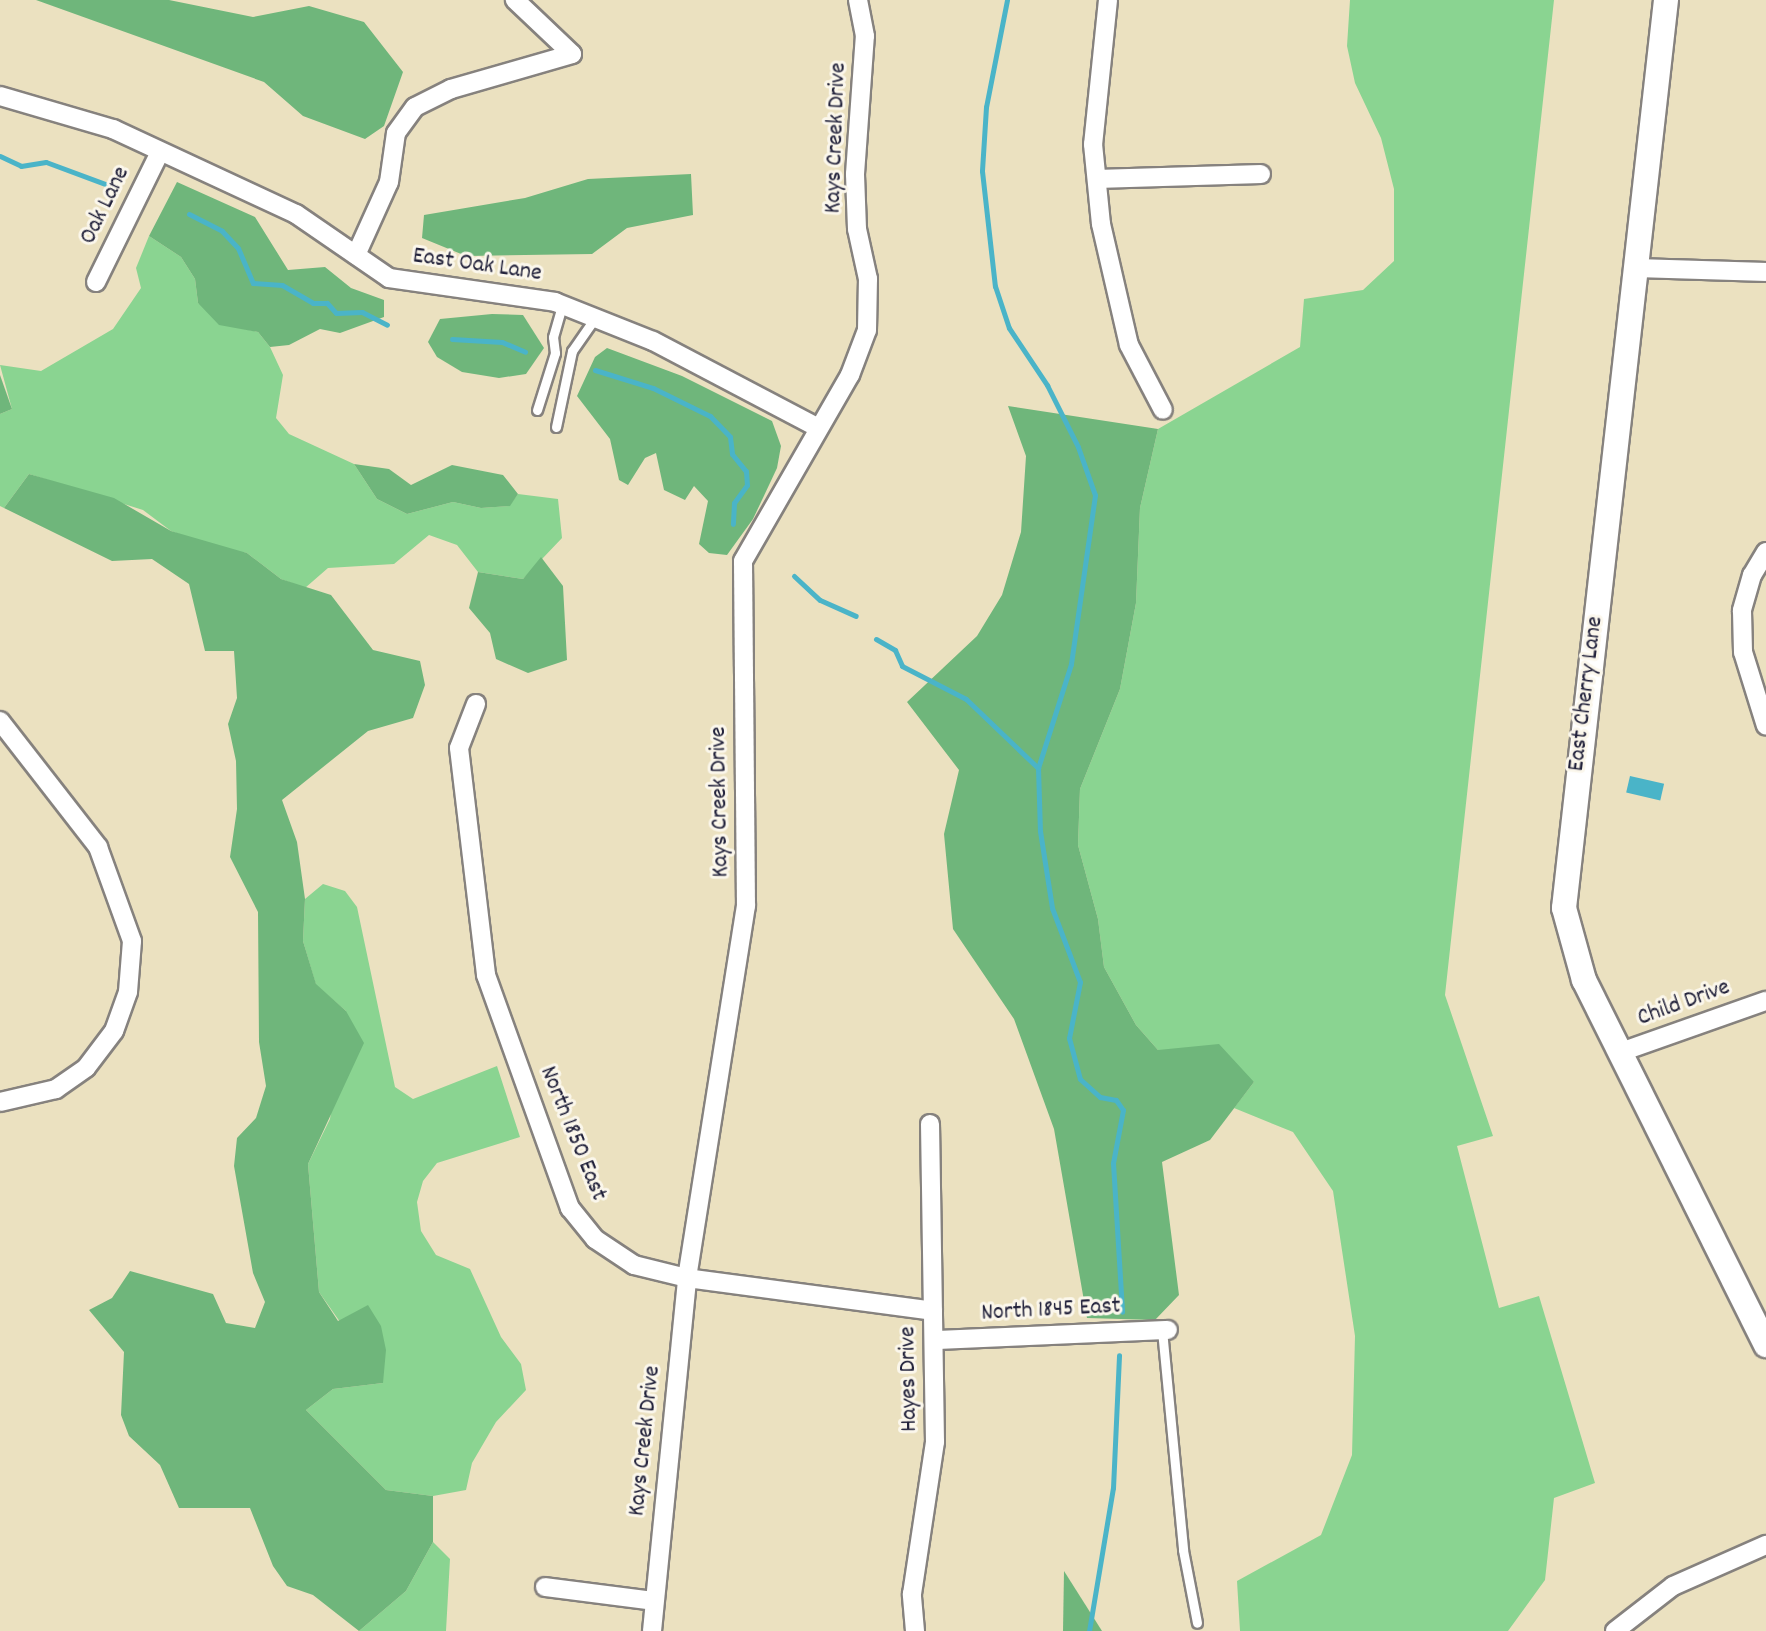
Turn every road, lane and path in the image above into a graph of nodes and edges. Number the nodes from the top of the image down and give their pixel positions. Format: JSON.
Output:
{"nodes":[{"id":1,"x":515,"y":0,"type":"edge"},
{"id":2,"x":858,"y":0,"type":"edge"},
{"id":3,"x":1108,"y":0,"type":"edge"},
{"id":4,"x":1666,"y":0,"type":"edge"},
{"id":5,"x":0,"y":96,"type":"edge"},
{"id":6,"x":160,"y":152,"type":"junction"},
{"id":7,"x":1261,"y":174,"type":"dead end"},
{"id":8,"x":1097,"y":179,"type":"junction"},
{"id":9,"x":356,"y":255,"type":"junction"},
{"id":10,"x":1637,"y":268,"type":"junction"},
{"id":11,"x":1766,"y":272,"type":"edge"},
{"id":12,"x":96,"y":282,"type":"dead end"},
{"id":13,"x":562,"y":305,"type":"junction"},
{"id":14,"x":595,"y":318,"type":"junction"},
{"id":15,"x":537,"y":410,"type":"dead end"},
{"id":16,"x":1163,"y":410,"type":"dead end"},
{"id":17,"x":556,"y":427,"type":"dead end"},
{"id":18,"x":817,"y":427,"type":"junction"},
{"id":19,"x":1766,"y":552,"type":"edge"},
{"id":20,"x":476,"y":704,"type":"dead end"},
{"id":21,"x":0,"y":721,"type":"edge"},
{"id":22,"x":1766,"y":726,"type":"edge"},
{"id":23,"x":1766,"y":1001,"type":"edge"},
{"id":24,"x":1618,"y":1053,"type":"junction"},
{"id":25,"x":0,"y":1102,"type":"edge"},
{"id":26,"x":930,"y":1124,"type":"dead end"},
{"id":27,"x":687,"y":1278,"type":"junction"},
{"id":28,"x":933,"y":1311,"type":"junction"},
{"id":29,"x":1165,"y":1330,"type":"joint"},
{"id":30,"x":935,"y":1340,"type":"junction"},
{"id":31,"x":1766,"y":1345,"type":"edge"},
{"id":32,"x":1766,"y":1545,"type":"edge"},
{"id":33,"x":545,"y":1587,"type":"dead end"},
{"id":34,"x":654,"y":1601,"type":"junction"},
{"id":35,"x":1197,"y":1623,"type":"dead end"},
{"id":36,"x":652,"y":1631,"type":"edge"},
{"id":37,"x":915,"y":1631,"type":"edge"},
{"id":38,"x":1615,"y":1631,"type":"edge"}],
"edges":[{"from":1,"to":9,"type":"street"},
{"from":2,"to":18,"type":"street","name":"Kays Creek Drive"},
{"from":3,"to":8,"type":"street"},
{"from":4,"to":10,"type":"street","name":"East Cherry Lane"},
{"from":5,"to":6,"type":"street","name":"East Oak Lane"},
{"from":6,"to":9,"type":"street","name":"East Oak Lane"},
{"from":6,"to":12,"type":"street","name":"Oak Lane"},
{"from":7,"to":8,"type":"street"},
{"from":8,"to":16,"type":"street"},
{"from":9,"to":13,"type":"street","name":"East Oak Lane"},
{"from":10,"to":11,"type":"street"},
{"from":10,"to":24,"type":"street","name":"East Cherry Lane"},
{"from":13,"to":14,"type":"street","name":"East Oak Lane"},
{"from":13,"to":15,"type":"lane"},
{"from":14,"to":17,"type":"lane"},
{"from":14,"to":18,"type":"street","name":"East Oak Lane"},
{"from":18,"to":27,"type":"street","name":"Kays Creek Drive"},
{"from":19,"to":22,"type":"street"},
{"from":20,"to":27,"type":"street","name":"North 1850 East"},
{"from":21,"to":25,"type":"street"},
{"from":23,"to":24,"type":"street","name":"Child Drive"},
{"from":24,"to":31,"type":"street","name":"East Cherry Lane"},
{"from":26,"to":28,"type":"street","name":"Hayes Drive"},
{"from":27,"to":28,"type":"street","name":"North 1850 East"},
{"from":27,"to":34,"type":"street","name":"Kays Creek Drive"},
{"from":28,"to":30,"type":"street","name":"Hayes Drive"},
{"from":29,"to":30,"type":"street","name":"North 1845 East"},
{"from":29,"to":35,"type":"lane"},
{"from":30,"to":37,"type":"street","name":"Hayes Drive"},
{"from":32,"to":38,"type":"street"},
{"from":33,"to":34,"type":"street"},
{"from":34,"to":36,"type":"street","name":"Kays Creek Drive"}]}
